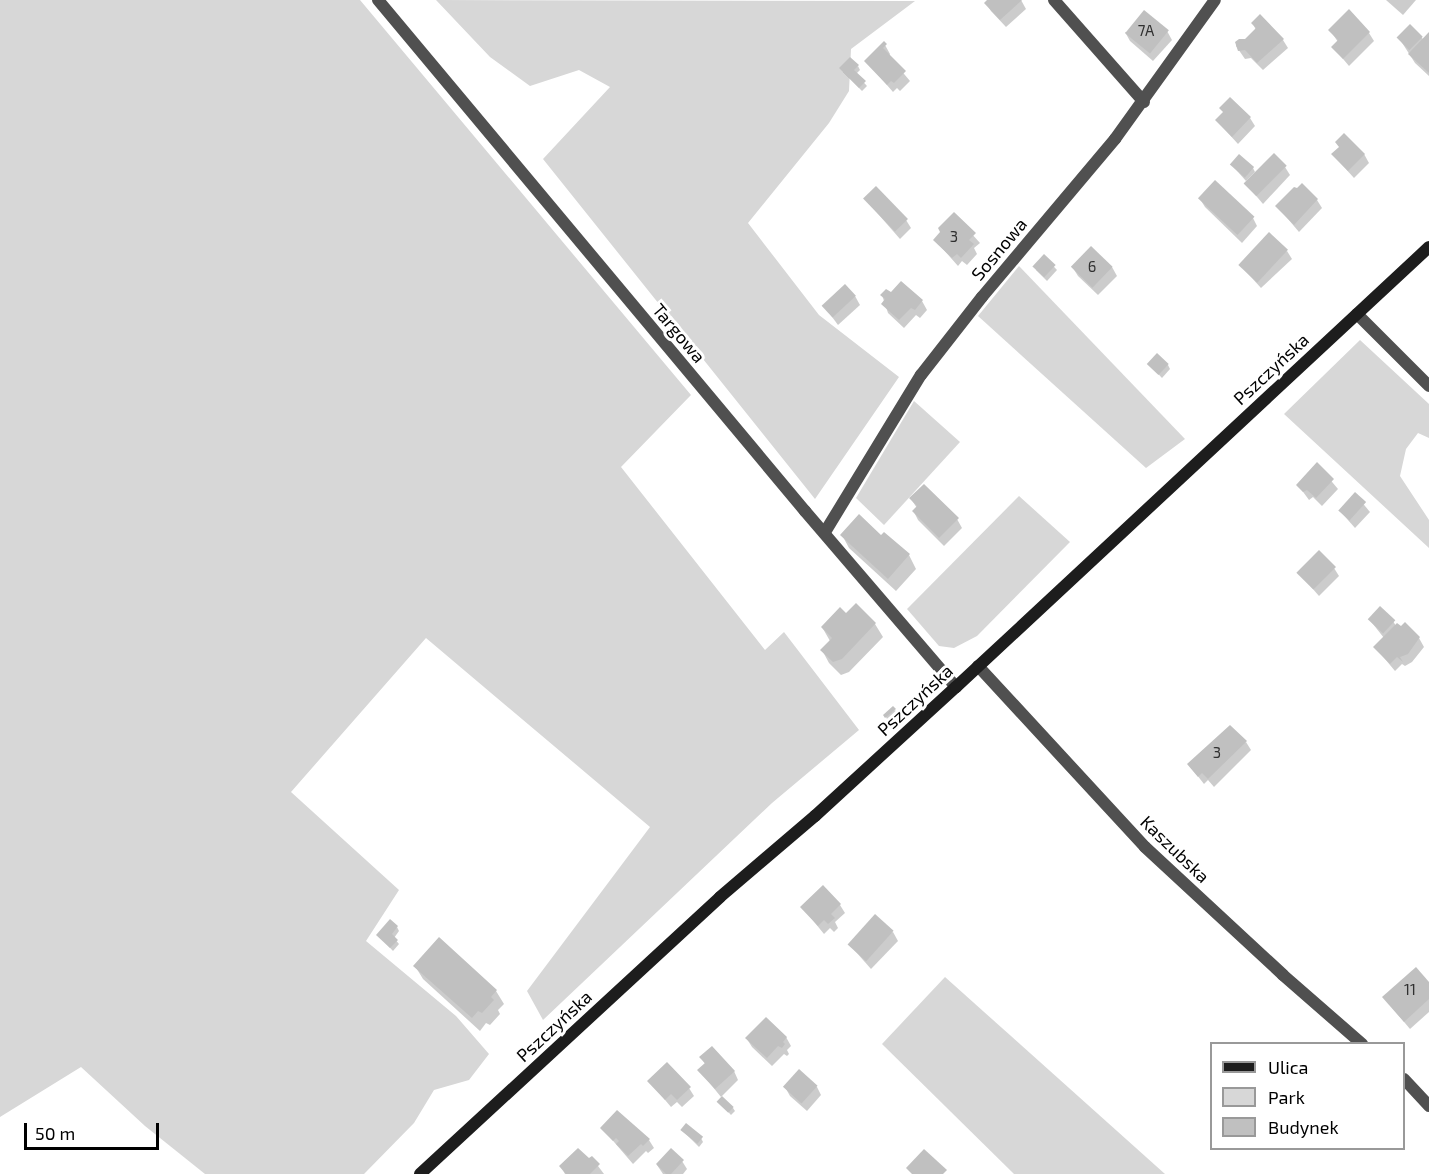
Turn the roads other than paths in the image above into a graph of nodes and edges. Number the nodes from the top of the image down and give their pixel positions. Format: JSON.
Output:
{"nodes":[{"id":1,"x":378,"y":0,"type":"edge"},
{"id":2,"x":1054,"y":0,"type":"edge"},
{"id":3,"x":1215,"y":0,"type":"edge"},
{"id":4,"x":1144,"y":102,"type":"junction"},
{"id":5,"x":1429,"y":247,"type":"edge"},
{"id":6,"x":1357,"y":314,"type":"junction"},
{"id":7,"x":1429,"y":386,"type":"edge"},
{"id":8,"x":825,"y":532,"type":"junction"},
{"id":9,"x":978,"y":666,"type":"junction"},
{"id":10,"x":956,"y":687,"type":"junction"},
{"id":11,"x":1360,"y":1042,"type":"edge"},
{"id":12,"x":1405,"y":1080,"type":"edge"},
{"id":13,"x":1429,"y":1106,"type":"edge"},
{"id":14,"x":420,"y":1174,"type":"edge"}],
"edges":[{"from":1,"to":8,"type":"street","name":"Targowa"},
{"from":2,"to":4,"type":"street"},
{"from":3,"to":4,"type":"street","name":"Sosnowa"},
{"from":4,"to":8,"type":"street","name":"Sosnowa"},
{"from":5,"to":6,"type":"main road","name":"Pszczyńska"},
{"from":6,"to":7,"type":"street"},
{"from":6,"to":9,"type":"main road","name":"Pszczyńska"},
{"from":8,"to":10,"type":"street","name":"Targowa"},
{"from":9,"to":10,"type":"main road","name":"Pszczyńska"},
{"from":9,"to":11,"type":"street","name":"Kaszubska"},
{"from":10,"to":14,"type":"main road","name":"Pszczyńska"},
{"from":12,"to":13,"type":"street"}]}
